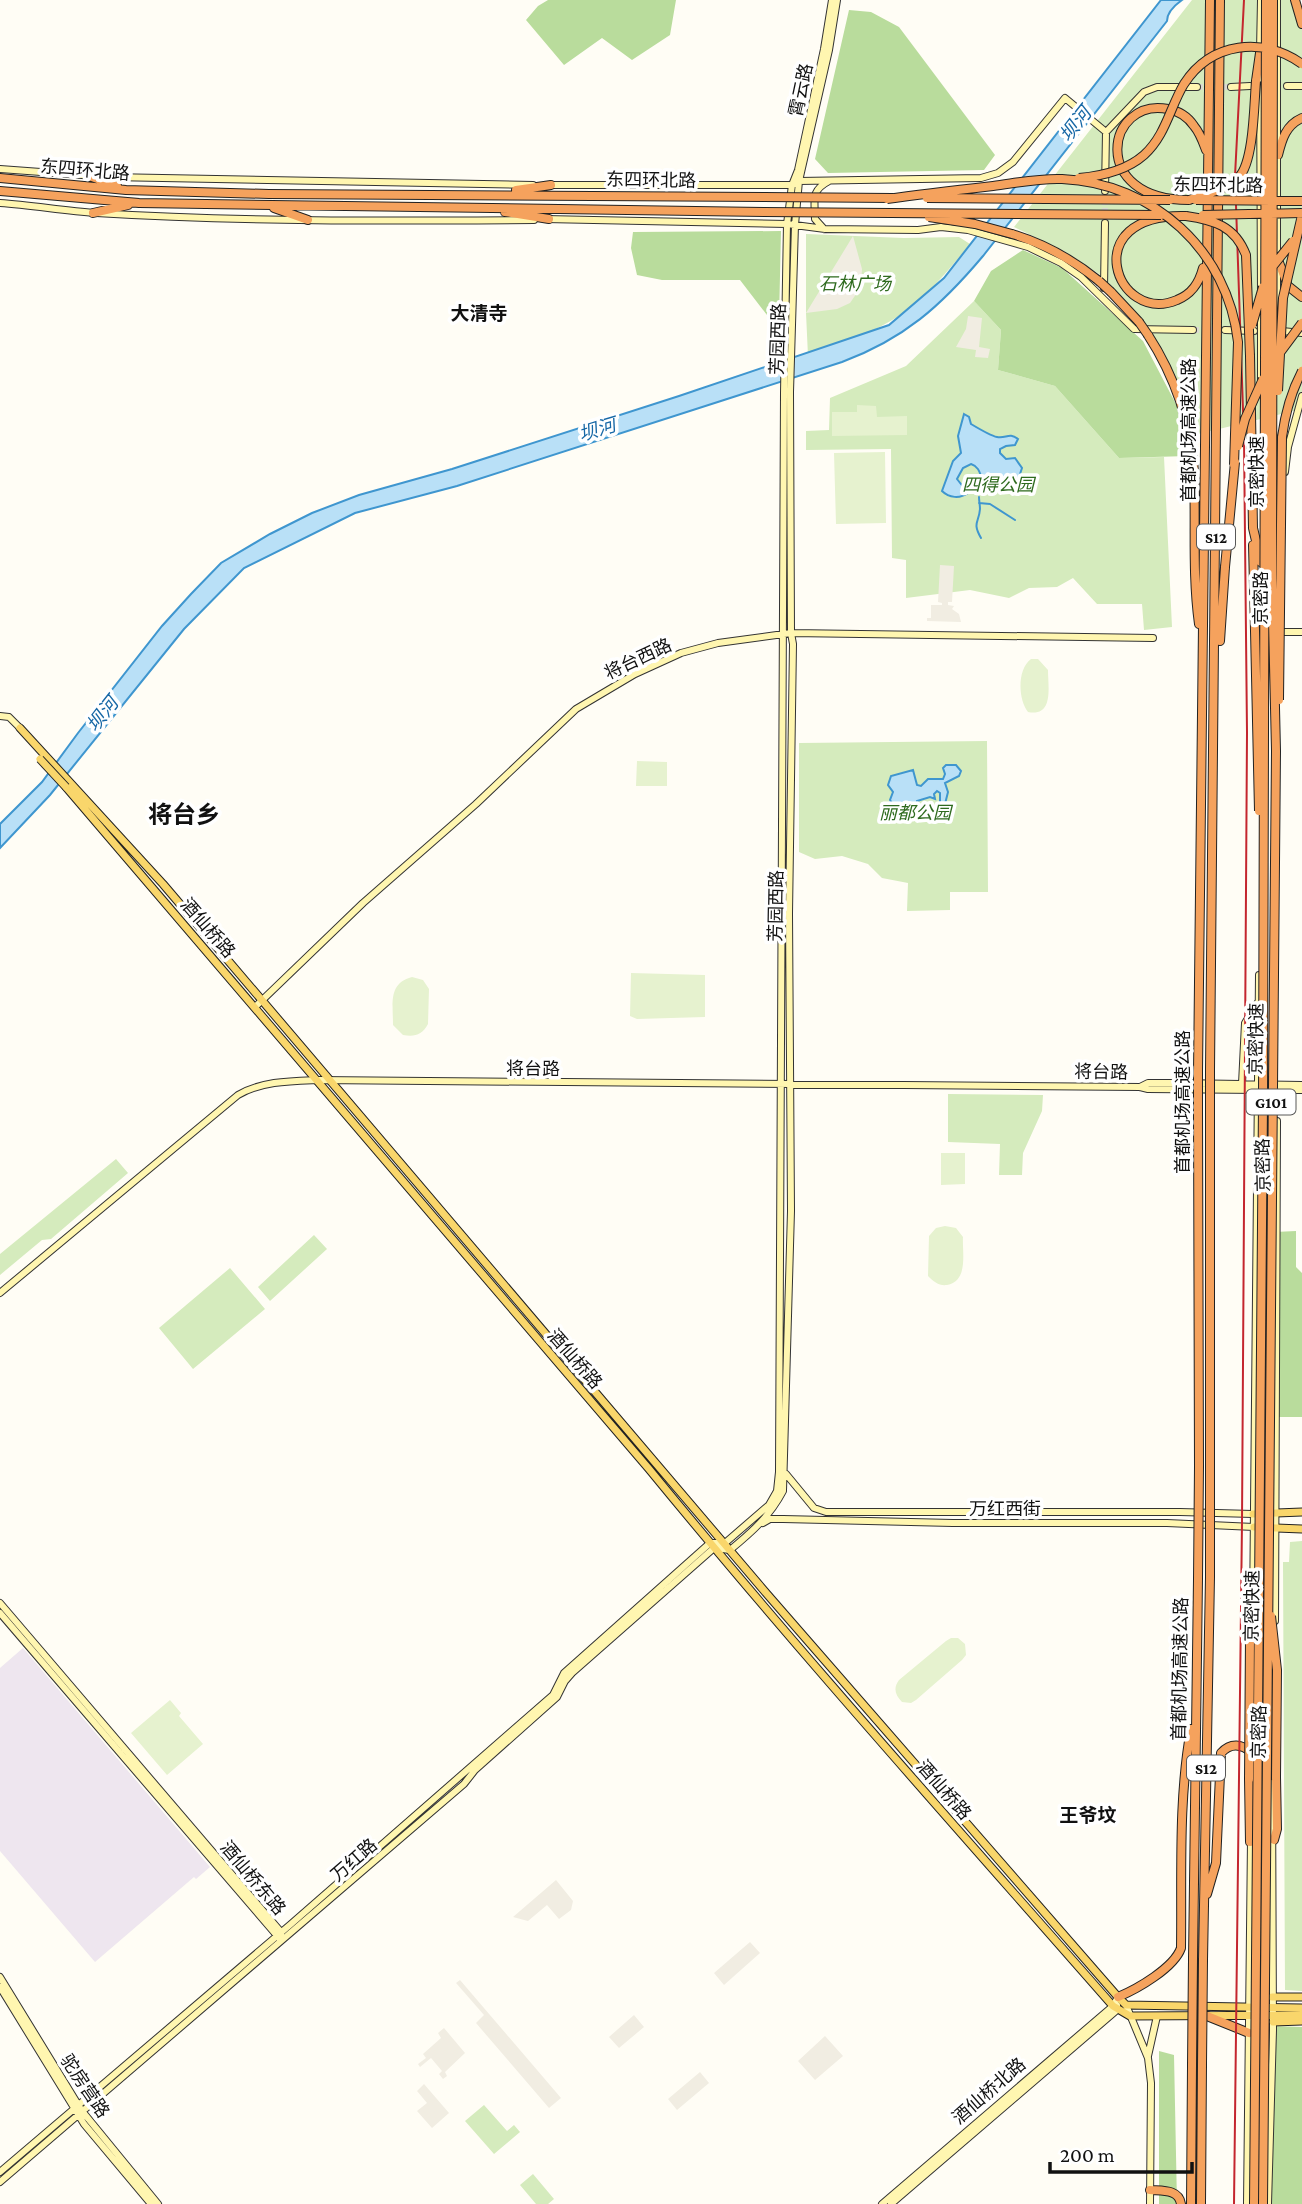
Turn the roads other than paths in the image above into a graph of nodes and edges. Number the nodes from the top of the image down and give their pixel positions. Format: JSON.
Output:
{"nodes":[{"id":1,"x":834,"y":0,"type":"edge"},
{"id":2,"x":1264,"y":0,"type":"edge"},
{"id":3,"x":1275,"y":0,"type":"edge"},
{"id":4,"x":1295,"y":0,"type":"edge"},
{"id":5,"x":1220,"y":2,"type":"edge"},
{"id":6,"x":1210,"y":3,"type":"edge"},
{"id":7,"x":1302,"y":24,"type":"edge"},
{"id":8,"x":1260,"y":53,"type":"junction"},
{"id":9,"x":1302,"y":64,"type":"edge"},
{"id":10,"x":1253,"y":84,"type":"junction"},
{"id":11,"x":1231,"y":86,"type":"tunnel mouth"},
{"id":12,"x":1287,"y":86,"type":"dead end"},
{"id":13,"x":1302,"y":86,"type":"edge"},
{"id":14,"x":1197,"y":87,"type":"tunnel mouth"},
{"id":15,"x":1302,"y":118,"type":"edge"},
{"id":16,"x":1106,"y":132,"type":"junction"},
{"id":17,"x":1208,"y":153,"type":"junction"},
{"id":18,"x":1278,"y":155,"type":"junction"},
{"id":19,"x":0,"y":169,"type":"edge"},
{"id":20,"x":89,"y":176,"type":"junction"},
{"id":21,"x":0,"y":178,"type":"edge"},
{"id":22,"x":830,"y":180,"type":"junction"},
{"id":23,"x":1069,"y":180,"type":"junction"},
{"id":24,"x":799,"y":181,"type":"junction"},
{"id":25,"x":551,"y":185,"type":"junction"},
{"id":26,"x":792,"y":186,"type":"junction"},
{"id":27,"x":127,"y":190,"type":"junction"},
{"id":28,"x":0,"y":191,"type":"edge"},
{"id":29,"x":1105,"y":191,"type":"tunnel mouth"},
{"id":30,"x":489,"y":194,"type":"junction"},
{"id":31,"x":887,"y":199,"type":"junction"},
{"id":32,"x":1170,"y":200,"type":"junction"},
{"id":33,"x":1189,"y":200,"type":"junction"},
{"id":34,"x":1302,"y":201,"type":"edge"},
{"id":35,"x":0,"y":203,"type":"edge"},
{"id":36,"x":139,"y":203,"type":"junction"},
{"id":37,"x":268,"y":206,"type":"junction"},
{"id":38,"x":478,"y":208,"type":"junction"},
{"id":39,"x":905,"y":212,"type":"junction"},
{"id":40,"x":93,"y":213,"type":"junction"},
{"id":41,"x":1302,"y":214,"type":"edge"},
{"id":42,"x":1161,"y":215,"type":"junction"},
{"id":43,"x":1186,"y":216,"type":"junction"},
{"id":44,"x":549,"y":219,"type":"junction"},
{"id":45,"x":308,"y":220,"type":"junction"},
{"id":46,"x":1104,"y":223,"type":"tunnel mouth"},
{"id":47,"x":791,"y":225,"type":"junction"},
{"id":48,"x":825,"y":229,"type":"junction"},
{"id":49,"x":1302,"y":232,"type":"edge"},
{"id":50,"x":1009,"y":238,"type":"junction"},
{"id":51,"x":1206,"y":254,"type":"junction"},
{"id":52,"x":1278,"y":260,"type":"junction"},
{"id":53,"x":1107,"y":295,"type":"junction"},
{"id":54,"x":1302,"y":297,"type":"edge"},
{"id":55,"x":1302,"y":323,"type":"edge"},
{"id":56,"x":1193,"y":330,"type":"tunnel mouth"},
{"id":57,"x":1225,"y":330,"type":"tunnel mouth"},
{"id":58,"x":1254,"y":331,"type":"dead end"},
{"id":59,"x":1282,"y":331,"type":"dead end"},
{"id":60,"x":1302,"y":334,"type":"edge"},
{"id":61,"x":1250,"y":356,"type":"junction"},
{"id":62,"x":1302,"y":371,"type":"edge"},
{"id":63,"x":1302,"y":396,"type":"edge"},
{"id":64,"x":1273,"y":422,"type":"junction"},
{"id":65,"x":1234,"y":465,"type":"junction"},
{"id":66,"x":1253,"y":528,"type":"junction"},
{"id":67,"x":1261,"y":562,"type":"junction"},
{"id":68,"x":1275,"y":607,"type":"junction"},
{"id":69,"x":1275,"y":632,"type":"junction"},
{"id":70,"x":1302,"y":632,"type":"edge"},
{"id":71,"x":788,"y":633,"type":"junction"},
{"id":72,"x":1153,"y":638,"type":"dead end"},
{"id":73,"x":1203,"y":656,"type":"junction"},
{"id":74,"x":0,"y":716,"type":"edge"},
{"id":75,"x":20,"y":728,"type":"joint"},
{"id":76,"x":1215,"y":731,"type":"junction"},
{"id":77,"x":1276,"y":751,"type":"junction"},
{"id":78,"x":1264,"y":846,"type":"junction"},
{"id":79,"x":1259,"y":1001,"type":"junction"},
{"id":80,"x":258,"y":1004,"type":"junction"},
{"id":81,"x":318,"y":1080,"type":"junction"},
{"id":82,"x":330,"y":1082,"type":"junction"},
{"id":83,"x":1242,"y":1084,"type":"junction"},
{"id":84,"x":782,"y":1085,"type":"junction"},
{"id":85,"x":790,"y":1085,"type":"junction"},
{"id":86,"x":1140,"y":1087,"type":"junction"},
{"id":87,"x":1259,"y":1087,"type":"junction"},
{"id":88,"x":1276,"y":1087,"type":"junction"},
{"id":89,"x":1302,"y":1088,"type":"edge"},
{"id":90,"x":0,"y":1293,"type":"edge"},
{"id":91,"x":785,"y":1472,"type":"junction"},
{"id":92,"x":1274,"y":1511,"type":"junction"},
{"id":93,"x":1298,"y":1512,"type":"edge"},
{"id":94,"x":1254,"y":1514,"type":"junction"},
{"id":95,"x":759,"y":1526,"type":"junction"},
{"id":96,"x":1254,"y":1527,"type":"junction"},
{"id":97,"x":1275,"y":1528,"type":"junction"},
{"id":98,"x":1298,"y":1529,"type":"edge"},
{"id":99,"x":712,"y":1546,"type":"junction"},
{"id":100,"x":728,"y":1546,"type":"junction"},
{"id":101,"x":1268,"y":1599,"type":"junction"},
{"id":102,"x":1258,"y":1600,"type":"junction"},
{"id":103,"x":0,"y":1603,"type":"edge"},
{"id":104,"x":0,"y":1613,"type":"edge"},
{"id":105,"x":1195,"y":1709,"type":"junction"},
{"id":106,"x":1252,"y":1753,"type":"junction"},
{"id":107,"x":1274,"y":1840,"type":"junction"},
{"id":108,"x":1250,"y":1842,"type":"junction"},
{"id":109,"x":1203,"y":1907,"type":"junction"},
{"id":110,"x":280,"y":1936,"type":"junction"},
{"id":111,"x":1198,"y":1959,"type":"junction"},
{"id":112,"x":0,"y":1977,"type":"edge"},
{"id":113,"x":0,"y":1987,"type":"edge"},
{"id":114,"x":1118,"y":1997,"type":"junction"},
{"id":115,"x":1272,"y":1997,"type":"junction"},
{"id":116,"x":1302,"y":1997,"type":"edge"},
{"id":117,"x":1126,"y":2006,"type":"junction"},
{"id":118,"x":1115,"y":2008,"type":"junction"},
{"id":119,"x":1302,"y":2008,"type":"edge"},
{"id":120,"x":1250,"y":2012,"type":"junction"},
{"id":121,"x":1273,"y":2015,"type":"junction"},
{"id":122,"x":1302,"y":2015,"type":"edge"},
{"id":123,"x":1130,"y":2016,"type":"junction"},
{"id":124,"x":1157,"y":2016,"type":"junction"},
{"id":125,"x":1207,"y":2016,"type":"junction"},
{"id":126,"x":1302,"y":2021,"type":"edge"},
{"id":127,"x":1249,"y":2033,"type":"junction"},
{"id":128,"x":1148,"y":2058,"type":"junction"},
{"id":129,"x":78,"y":2110,"type":"junction"},
{"id":130,"x":0,"y":2172,"type":"edge"},
{"id":131,"x":0,"y":2182,"type":"edge"},
{"id":132,"x":1150,"y":2190,"type":"junction"},
{"id":133,"x":151,"y":2204,"type":"edge"},
{"id":134,"x":158,"y":2204,"type":"edge"},
{"id":135,"x":882,"y":2204,"type":"edge"},
{"id":136,"x":891,"y":2204,"type":"edge"},
{"id":137,"x":1150,"y":2204,"type":"edge"},
{"id":138,"x":1181,"y":2204,"type":"edge"},
{"id":139,"x":1191,"y":2204,"type":"edge"},
{"id":140,"x":1201,"y":2204,"type":"edge"},
{"id":141,"x":1247,"y":2204,"type":"edge"},
{"id":142,"x":1254,"y":2204,"type":"edge"},
{"id":143,"x":1266,"y":2204,"type":"edge"}],
"edges":[{"from":1,"to":24,"type":"main road","name":"霄云路"},
{"from":1,"to":26,"type":"main road","name":"霄云路"},
{"from":2,"to":8,"type":"main road","name":"京密路","number":"G101"},
{"from":2,"to":78,"type":"highway","name":"京密快速","number":"G101","bridge":true},
{"from":3,"to":18,"type":"main road","name":"京密路","number":"G101"},
{"from":3,"to":64,"type":"highway","name":"京密快速","number":"G101","bridge":true},
{"from":4,"to":7,"type":"highway"},
{"from":5,"to":76,"type":"highway","name":"首都机场高速公路","number":"S12"},
{"from":6,"to":17,"type":"highway","name":"首都机场高速公路","number":"S12"},
{"from":8,"to":10,"type":"highway"},
{"from":8,"to":67,"type":"main road","name":"京密路","number":"G101"},
{"from":9,"to":23,"type":"highway","bridge":true},
{"from":10,"to":11,"type":"main road"},
{"from":10,"to":33,"type":"highway","bridge":true},
{"from":12,"to":13,"type":"main road"},
{"from":14,"to":16,"type":"main road"},
{"from":15,"to":18,"type":"highway"},
{"from":16,"to":22,"type":"main road"},
{"from":16,"to":29,"type":"main road"},
{"from":17,"to":32,"type":"highway","bridge":true},
{"from":17,"to":51,"type":"highway","name":"首都机场高速公路","number":"S12"},
{"from":18,"to":52,"type":"main road","name":"京密路","number":"G101"},
{"from":19,"to":20,"type":"main road","name":"东四环北路"},
{"from":20,"to":25,"type":"main road","name":"东四环北路"},
{"from":20,"to":27,"type":"highway"},
{"from":21,"to":27,"type":"highway","name":"东四环北路"},
{"from":22,"to":24,"type":"main road"},
{"from":22,"to":48,"type":"main road"},
{"from":23,"to":31,"type":"highway","bridge":true},
{"from":23,"to":65,"type":"highway","bridge":true},
{"from":24,"to":26,"type":"main road"},
{"from":24,"to":47,"type":"main road","name":"霄云路"},
{"from":25,"to":26,"type":"main road","name":"东四环北路"},
{"from":25,"to":30,"type":"highway"},
{"from":26,"to":47,"type":"main road","name":"霄云路"},
{"from":27,"to":30,"type":"highway","name":"东四环北路"},
{"from":28,"to":36,"type":"highway","name":"东四环北路"},
{"from":30,"to":31,"type":"highway","name":"东四环北路","bridge":true},
{"from":31,"to":32,"type":"highway","name":"东四环北路","bridge":true},
{"from":32,"to":33,"type":"highway","name":"东四环北路","bridge":true},
{"from":33,"to":34,"type":"highway","name":"东四环北路","bridge":true},
{"from":35,"to":40,"type":"main road"},
{"from":36,"to":37,"type":"highway","name":"东四环北路"},
{"from":36,"to":40,"type":"highway"},
{"from":37,"to":38,"type":"highway","name":"东四环北路"},
{"from":37,"to":45,"type":"highway"},
{"from":38,"to":39,"type":"highway","name":"东四环北路","bridge":true},
{"from":38,"to":44,"type":"highway"},
{"from":39,"to":42,"type":"highway","name":"东四环北路","bridge":true},
{"from":39,"to":50,"type":"highway","bridge":true},
{"from":40,"to":45,"type":"main road"},
{"from":41,"to":43,"type":"highway","bridge":true},
{"from":41,"to":64,"type":"highway","bridge":true},
{"from":42,"to":43,"type":"highway","name":"东四环北路","bridge":true},
{"from":42,"to":51,"type":"highway"},
{"from":43,"to":61,"type":"highway","bridge":true},
{"from":44,"to":45,"type":"main road"},
{"from":44,"to":47,"type":"main road"},
{"from":46,"to":53,"type":"main road"},
{"from":47,"to":48,"type":"main road"},
{"from":47,"to":71,"type":"main road","name":"芳园西路"},
{"from":48,"to":50,"type":"main road"},
{"from":49,"to":61,"type":"highway","bridge":true},
{"from":50,"to":53,"type":"main road"},
{"from":50,"to":53,"type":"highway","bridge":true},
{"from":51,"to":73,"type":"highway","name":"首都机场高速公路","number":"S12"},
{"from":52,"to":54,"type":"highway"},
{"from":52,"to":68,"type":"main road","name":"京密路","number":"G101"},
{"from":53,"to":56,"type":"main road"},
{"from":53,"to":73,"type":"highway","bridge":true},
{"from":55,"to":65,"type":"highway","bridge":true},
{"from":57,"to":58,"type":"main road"},
{"from":59,"to":60,"type":"main road"},
{"from":61,"to":66,"type":"highway"},
{"from":62,"to":77,"type":"highway","bridge":true},
{"from":63,"to":68,"type":"main road"},
{"from":64,"to":77,"type":"highway","name":"京密快速","number":"G101","bridge":true},
{"from":65,"to":76,"type":"highway","bridge":true},
{"from":66,"to":67,"type":"highway"},
{"from":66,"to":78,"type":"highway","bridge":true},
{"from":67,"to":79,"type":"main road","name":"京密路","number":"G101"},
{"from":68,"to":69,"type":"main road","name":"京密路","number":"G101"},
{"from":69,"to":70,"type":"main road"},
{"from":69,"to":88,"type":"main road","name":"京密路","number":"G101"},
{"from":71,"to":72,"type":"main road","name":"将台西路"},
{"from":71,"to":80,"type":"main road","name":"将台西路"},
{"from":71,"to":84,"type":"main road","name":"芳园西路"},
{"from":71,"to":85,"type":"main road","name":"芳园西路"},
{"from":73,"to":105,"type":"highway","name":"首都机场高速公路","number":"S12","bridge":true},
{"from":74,"to":75,"type":"main road","name":"酒仙桥路"},
{"from":75,"to":80,"type":"main road","name":"酒仙桥路","bridge":true},
{"from":76,"to":109,"type":"highway","name":"首都机场高速公路","number":"S12","bridge":true},
{"from":77,"to":101,"type":"highway","name":"京密快速","number":"G101","bridge":true},
{"from":78,"to":102,"type":"highway","name":"京密快速","number":"G101","bridge":true},
{"from":79,"to":83,"type":"main road"},
{"from":79,"to":87,"type":"main road","name":"京密路","number":"G101"},
{"from":80,"to":81,"type":"main road","name":"酒仙桥路"},
{"from":80,"to":82,"type":"main road","name":"酒仙桥路"},
{"from":81,"to":82,"type":"main road","name":"将台路"},
{"from":81,"to":90,"type":"main road","name":"将台路"},
{"from":81,"to":99,"type":"main road","name":"酒仙桥路"},
{"from":82,"to":84,"type":"main road","name":"将台路"},
{"from":82,"to":100,"type":"main road","name":"酒仙桥路"},
{"from":83,"to":86,"type":"main road","name":"将台路"},
{"from":83,"to":87,"type":"main road","name":"将台路"},
{"from":84,"to":85,"type":"main road","name":"将台路"},
{"from":84,"to":100,"type":"main road","name":"芳园西路"},
{"from":85,"to":86,"type":"main road","name":"将台路"},
{"from":85,"to":91,"type":"main road","name":"芳园西路"},
{"from":86,"to":87,"type":"main road","name":"将台路"},
{"from":87,"to":88,"type":"main road"},
{"from":87,"to":94,"type":"main road","name":"京密路","number":"G101"},
{"from":88,"to":89,"type":"main road"},
{"from":88,"to":92,"type":"main road","name":"京密路","number":"G101"},
{"from":91,"to":94,"type":"main road","name":"万红西街"},
{"from":91,"to":95,"type":"main road","name":"芳园西路"},
{"from":92,"to":93,"type":"main road"},
{"from":92,"to":94,"type":"main road"},
{"from":92,"to":97,"type":"main road","name":"京密路","number":"G101"},
{"from":93,"to":98,"type":"main road"},
{"from":94,"to":96,"type":"main road","name":"京密路","number":"G101"},
{"from":95,"to":96,"type":"main road","name":"万红西街"},
{"from":95,"to":100,"type":"main road","name":"芳园西路"},
{"from":96,"to":97,"type":"main road"},
{"from":96,"to":106,"type":"main road","name":"京密路"},
{"from":97,"to":98,"type":"main road"},
{"from":97,"to":107,"type":"main road","name":"京密路"},
{"from":99,"to":100,"type":"main road"},
{"from":99,"to":110,"type":"main road","name":"万红路"},
{"from":99,"to":118,"type":"main road","name":"酒仙桥路"},
{"from":100,"to":114,"type":"main road","name":"酒仙桥路"},
{"from":101,"to":107,"type":"highway","bridge":true},
{"from":101,"to":143,"type":"highway","name":"京密快速","number":"G101","bridge":true},
{"from":102,"to":108,"type":"highway","bridge":true},
{"from":102,"to":142,"type":"highway","name":"京密快速","number":"G101","bridge":true},
{"from":103,"to":110,"type":"main road","name":"酒仙桥东路"},
{"from":104,"to":110,"type":"main road","name":"酒仙桥东路"},
{"from":105,"to":111,"type":"highway","name":"首都机场高速公路","number":"S12"},
{"from":105,"to":114,"type":"highway"},
{"from":106,"to":108,"type":"main road","name":"京密路"},
{"from":106,"to":109,"type":"highway"},
{"from":107,"to":115,"type":"main road","name":"京密路"},
{"from":108,"to":120,"type":"main road","name":"京密路"},
{"from":109,"to":111,"type":"highway","name":"首都机场高速公路","number":"S12"},
{"from":110,"to":129,"type":"main road","name":"万红路"},
{"from":111,"to":139,"type":"highway","name":"首都机场高速公路","number":"S12","bridge":true},
{"from":111,"to":140,"type":"highway","name":"首都机场高速公路","number":"S12","bridge":true},
{"from":112,"to":129,"type":"main road","name":"驼房营路"},
{"from":113,"to":129,"type":"main road","name":"驼房营路"},
{"from":114,"to":117,"type":"main road"},
{"from":114,"to":118,"type":"main road"},
{"from":115,"to":116,"type":"main road"},
{"from":115,"to":121,"type":"main road","name":"京密路"},
{"from":117,"to":120,"type":"main road"},
{"from":117,"to":123,"type":"main road"},
{"from":118,"to":123,"type":"main road"},
{"from":118,"to":135,"type":"main road","name":"酒仙桥北路"},
{"from":118,"to":136,"type":"main road","name":"酒仙桥北路"},
{"from":119,"to":121,"type":"main road"},
{"from":120,"to":121,"type":"main road"},
{"from":120,"to":125,"type":"main road"},
{"from":120,"to":127,"type":"main road","name":"京密路"},
{"from":121,"to":122,"type":"main road"},
{"from":121,"to":126,"type":"main road"},
{"from":121,"to":143,"type":"main road","name":"京密路","number":"G101"},
{"from":123,"to":124,"type":"main road"},
{"from":123,"to":128,"type":"main road"},
{"from":124,"to":125,"type":"main road"},
{"from":124,"to":128,"type":"main road"},
{"from":125,"to":127,"type":"highway"},
{"from":127,"to":141,"type":"main road","name":"京密路"},
{"from":128,"to":132,"type":"main road"},
{"from":129,"to":130,"type":"main road","name":"万红路"},
{"from":129,"to":131,"type":"main road","name":"万红路"},
{"from":129,"to":133,"type":"main road","name":"驼房营路"},
{"from":129,"to":134,"type":"main road","name":"驼房营路"},
{"from":132,"to":137,"type":"main road"},
{"from":132,"to":138,"type":"highway"}]}
